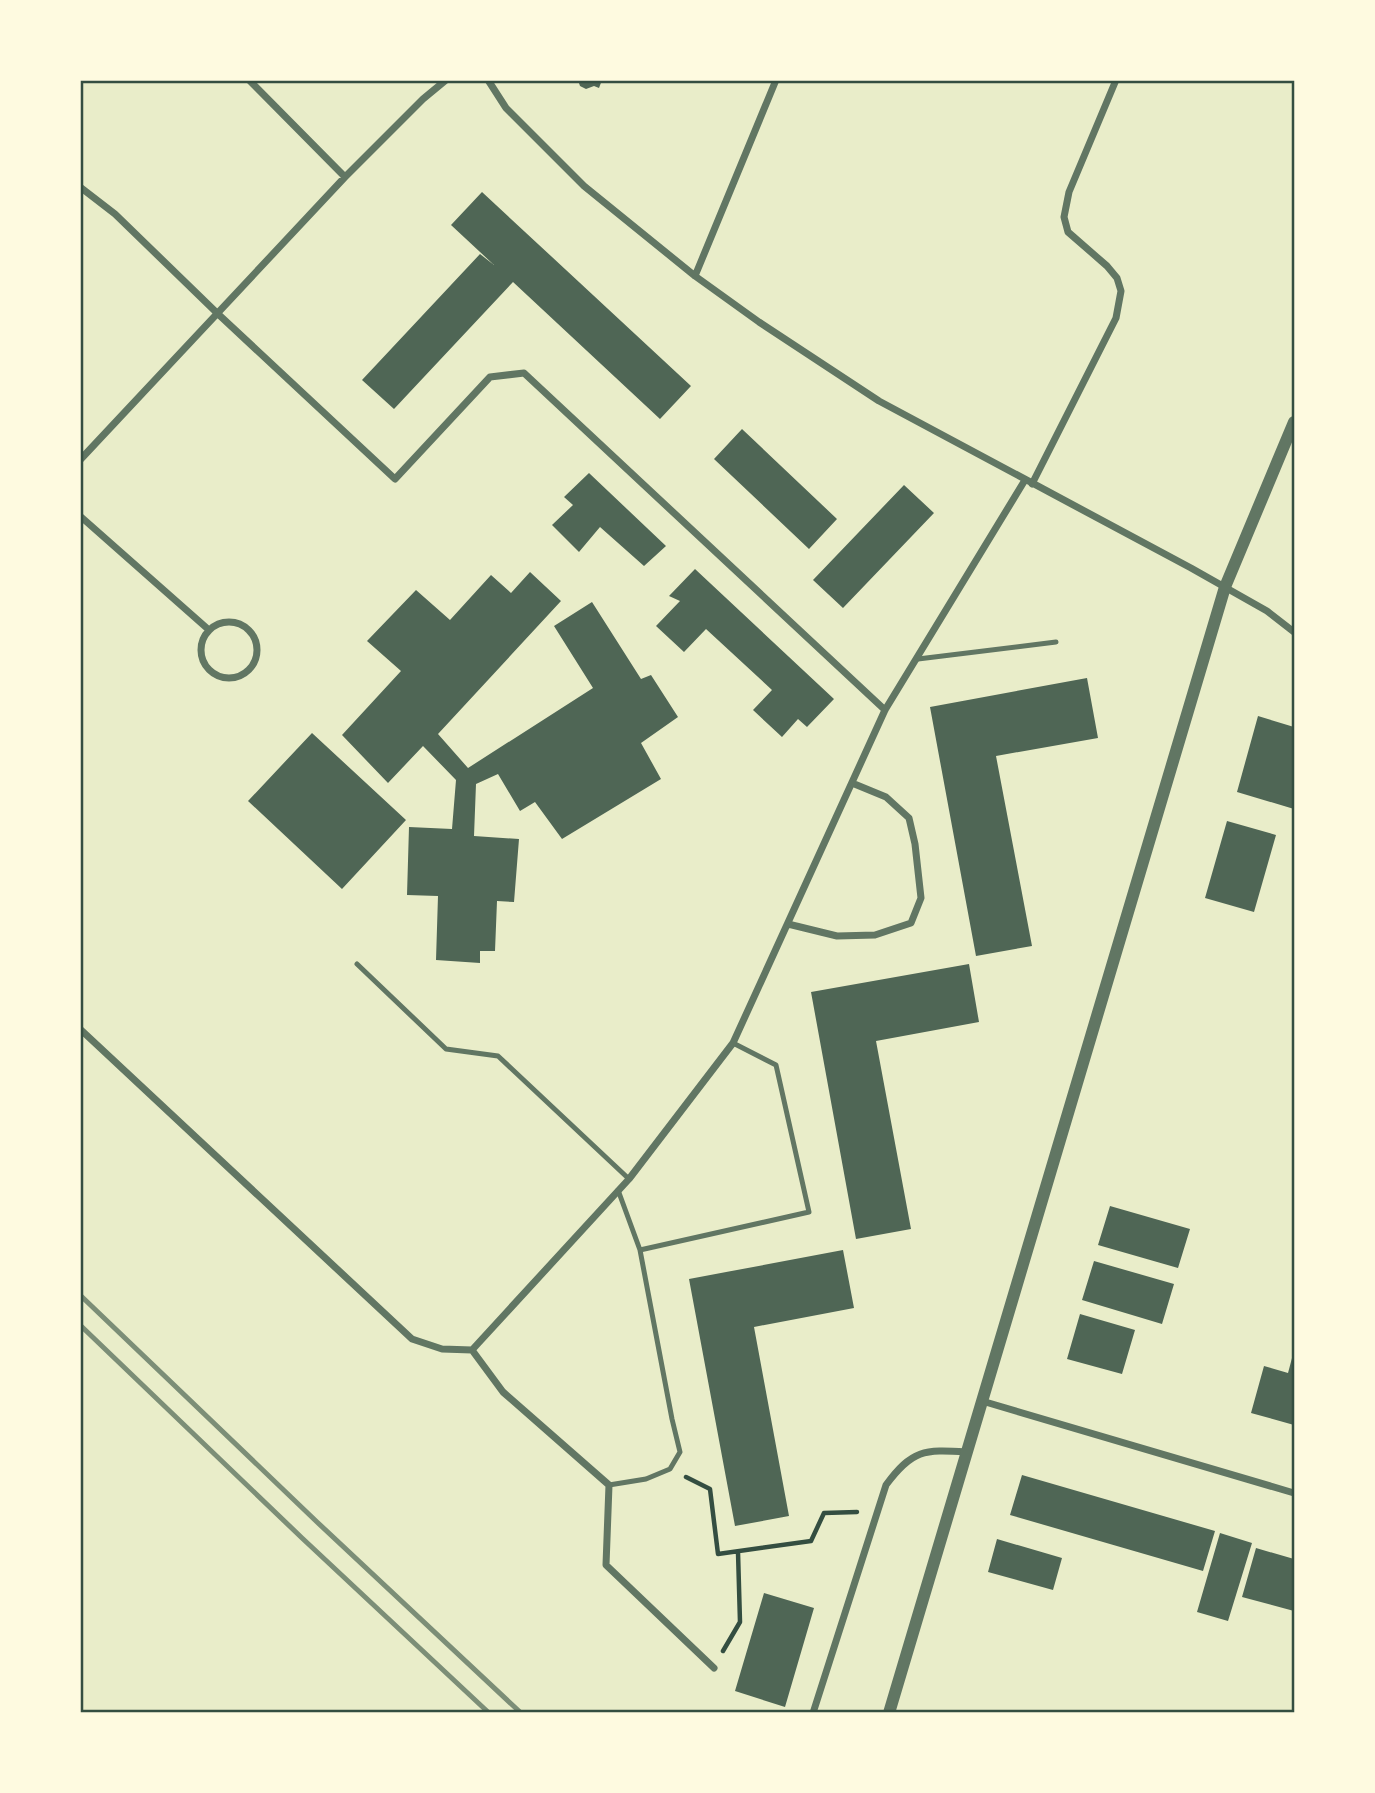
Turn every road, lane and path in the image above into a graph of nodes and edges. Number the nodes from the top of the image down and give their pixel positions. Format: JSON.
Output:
{"nodes":[{"id":1,"x":249,"y":80,"type":"edge"},
{"id":2,"x":446,"y":80,"type":"edge"},
{"id":3,"x":488,"y":80,"type":"edge"},
{"id":4,"x":776,"y":80,"type":"edge"},
{"id":5,"x":1116,"y":80,"type":"edge"},
{"id":6,"x":345,"y":177,"type":"junction"},
{"id":7,"x":80,"y":187,"type":"edge"},
{"id":8,"x":695,"y":276,"type":"junction"},
{"id":9,"x":217,"y":313,"type":"junction"},
{"id":10,"x":1294,"y":422,"type":"edge"},
{"id":11,"x":80,"y":460,"type":"edge"},
{"id":12,"x":1029,"y":482,"type":"junction"},
{"id":13,"x":80,"y":516,"type":"edge"},
{"id":14,"x":1225,"y":587,"type":"junction"},
{"id":15,"x":209,"y":630,"type":"junction"},
{"id":16,"x":1294,"y":632,"type":"edge"},
{"id":17,"x":1056,"y":642,"type":"dead end"},
{"id":18,"x":918,"y":659,"type":"junction"},
{"id":19,"x":885,"y":710,"type":"junction"},
{"id":20,"x":852,"y":783,"type":"junction"},
{"id":21,"x":788,"y":924,"type":"junction"},
{"id":22,"x":357,"y":964,"type":"dead end"},
{"id":23,"x":80,"y":1029,"type":"edge"},
{"id":24,"x":733,"y":1043,"type":"junction"},
{"id":25,"x":629,"y":1179,"type":"junction"},
{"id":26,"x":618,"y":1190,"type":"junction"},
{"id":27,"x":640,"y":1250,"type":"junction"},
{"id":28,"x":472,"y":1350,"type":"junction"},
{"id":29,"x":982,"y":1401,"type":"junction"},
{"id":30,"x":966,"y":1452,"type":"junction"},
{"id":31,"x":670,"y":1469,"type":"junction"},
{"id":32,"x":609,"y":1485,"type":"junction"},
{"id":33,"x":1294,"y":1493,"type":"edge"},
{"id":34,"x":877,"y":1512,"type":"junction"},
{"id":35,"x":738,"y":1552,"type":"junction"},
{"id":36,"x":714,"y":1668,"type":"joint"},
{"id":37,"x":813,"y":1713,"type":"edge"},
{"id":38,"x":889,"y":1713,"type":"edge"}],
"edges":[{"from":1,"to":6,"type":"street"},
{"from":2,"to":6,"type":"street"},
{"from":3,"to":8,"type":"street"},
{"from":4,"to":8,"type":"street"},
{"from":5,"to":12,"type":"street"},
{"from":6,"to":9,"type":"street"},
{"from":7,"to":9,"type":"street"},
{"from":8,"to":12,"type":"street"},
{"from":9,"to":11,"type":"street"},
{"from":9,"to":19,"type":"street"},
{"from":10,"to":14,"type":"street"},
{"from":12,"to":14,"type":"street"},
{"from":12,"to":18,"type":"street"},
{"from":13,"to":15,"type":"street"},
{"from":14,"to":16,"type":"street"},
{"from":14,"to":29,"type":"street"},
{"from":15,"to":15,"type":"street"},
{"from":17,"to":18,"type":"lane"},
{"from":18,"to":19,"type":"street"},
{"from":19,"to":20,"type":"street"},
{"from":20,"to":21,"type":"street"},
{"from":20,"to":21,"type":"street"},
{"from":21,"to":24,"type":"street"},
{"from":22,"to":25,"type":"lane"},
{"from":23,"to":28,"type":"street"},
{"from":24,"to":25,"type":"street"},
{"from":24,"to":27,"type":"lane"},
{"from":25,"to":26,"type":"street"},
{"from":26,"to":27,"type":"lane"},
{"from":26,"to":28,"type":"street"},
{"from":27,"to":31,"type":"lane"},
{"from":28,"to":32,"type":"street"},
{"from":29,"to":30,"type":"street"},
{"from":29,"to":33,"type":"street"},
{"from":30,"to":34,"type":"street"},
{"from":30,"to":38,"type":"street"},
{"from":31,"to":32,"type":"lane"},
{"from":31,"to":35,"type":"path"},
{"from":32,"to":36,"type":"street"},
{"from":34,"to":35,"type":"path"},
{"from":34,"to":37,"type":"street"},
{"from":35,"to":36,"type":"path"}]}
